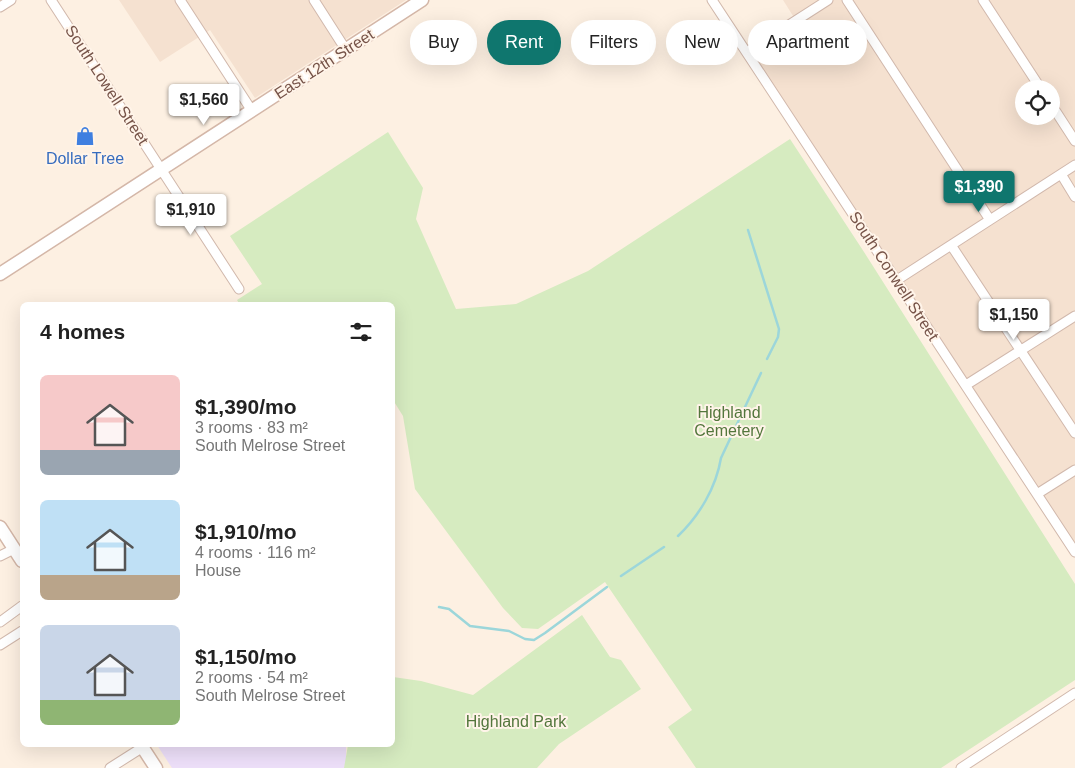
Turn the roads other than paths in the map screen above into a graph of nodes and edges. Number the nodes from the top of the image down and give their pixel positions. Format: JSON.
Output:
{"nodes":[{"id":1,"x":11,"y":0,"type":"edge"},
{"id":2,"x":51,"y":0,"type":"edge"},
{"id":3,"x":180,"y":0,"type":"edge"},
{"id":4,"x":314,"y":0,"type":"edge"},
{"id":5,"x":422,"y":0,"type":"edge"},
{"id":6,"x":712,"y":0,"type":"edge"},
{"id":7,"x":828,"y":0,"type":"edge"},
{"id":8,"x":847,"y":0,"type":"edge"},
{"id":9,"x":983,"y":0,"type":"edge"},
{"id":10,"x":0,"y":7,"type":"edge"},
{"id":11,"x":346,"y":50,"type":"junction"},
{"id":12,"x":747,"y":52,"type":"junction"},
{"id":13,"x":1035,"y":80,"type":"edge"},
{"id":14,"x":252,"y":111,"type":"junction"},
{"id":15,"x":1060,"y":118,"type":"edge"},
{"id":16,"x":1075,"y":141,"type":"edge"},
{"id":17,"x":1075,"y":165,"type":"edge"},
{"id":18,"x":162,"y":170,"type":"junction"},
{"id":19,"x":1061,"y":174,"type":"junction"},
{"id":20,"x":1075,"y":197,"type":"edge"},
{"id":21,"x":990,"y":220,"type":"junction"},
{"id":22,"x":951,"y":245,"type":"junction"},
{"id":23,"x":0,"y":274,"type":"edge"},
{"id":24,"x":897,"y":280,"type":"junction"},
{"id":25,"x":239,"y":288,"type":"dead end"},
{"id":26,"x":1075,"y":316,"type":"edge"},
{"id":27,"x":1020,"y":351,"type":"junction"},
{"id":28,"x":966,"y":385,"type":"junction"},
{"id":29,"x":1075,"y":433,"type":"edge"},
{"id":30,"x":1075,"y":470,"type":"edge"},
{"id":31,"x":1037,"y":494,"type":"junction"},
{"id":32,"x":0,"y":527,"type":"edge"},
{"id":33,"x":14,"y":549,"type":"junction"},
{"id":34,"x":1075,"y":552,"type":"edge"},
{"id":35,"x":0,"y":556,"type":"edge"},
{"id":36,"x":20,"y":559,"type":"edge"},
{"id":37,"x":20,"y":607,"type":"edge"},
{"id":38,"x":0,"y":622,"type":"edge"},
{"id":39,"x":20,"y":632,"type":"edge"},
{"id":40,"x":0,"y":645,"type":"edge"},
{"id":41,"x":1075,"y":693,"type":"edge"},
{"id":42,"x":141,"y":747,"type":"edge"},
{"id":43,"x":143,"y":747,"type":"edge"},
{"id":44,"x":975,"y":764,"type":"edge"},
{"id":45,"x":110,"y":768,"type":"edge"},
{"id":46,"x":156,"y":768,"type":"edge"},
{"id":47,"x":961,"y":768,"type":"edge"}],
"edges":[{"from":1,"to":10,"type":"street"},
{"from":2,"to":18,"type":"street","name":"South Lowell Street"},
{"from":3,"to":14,"type":"street"},
{"from":4,"to":11,"type":"street"},
{"from":5,"to":11,"type":"street","name":"East 12th Street"},
{"from":6,"to":12,"type":"street","name":"South Conwell Street"},
{"from":7,"to":12,"type":"street"},
{"from":8,"to":21,"type":"street"},
{"from":9,"to":13,"type":"street"},
{"from":11,"to":14,"type":"street","name":"East 12th Street"},
{"from":12,"to":24,"type":"street","name":"South Conwell Street"},
{"from":14,"to":18,"type":"street","name":"East 12th Street"},
{"from":15,"to":16,"type":"street"},
{"from":17,"to":19,"type":"street"},
{"from":18,"to":23,"type":"street","name":"East 12th Street"},
{"from":18,"to":25,"type":"street","name":"South Lowell Street"},
{"from":19,"to":20,"type":"street"},
{"from":19,"to":21,"type":"street"},
{"from":21,"to":22,"type":"street"},
{"from":22,"to":24,"type":"street"},
{"from":22,"to":27,"type":"street"},
{"from":24,"to":28,"type":"street","name":"South Conwell Street"},
{"from":26,"to":27,"type":"street"},
{"from":27,"to":28,"type":"street"},
{"from":27,"to":29,"type":"street"},
{"from":28,"to":31,"type":"street","name":"South Conwell Street"},
{"from":30,"to":31,"type":"street"},
{"from":31,"to":34,"type":"street","name":"South Conwell Street"},
{"from":32,"to":33,"type":"street"},
{"from":33,"to":35,"type":"street"},
{"from":33,"to":36,"type":"street"},
{"from":37,"to":38,"type":"street"},
{"from":39,"to":40,"type":"street"},
{"from":41,"to":44,"type":"street"},
{"from":42,"to":45,"type":"street"},
{"from":43,"to":46,"type":"street"},
{"from":44,"to":47,"type":"street"}]}
